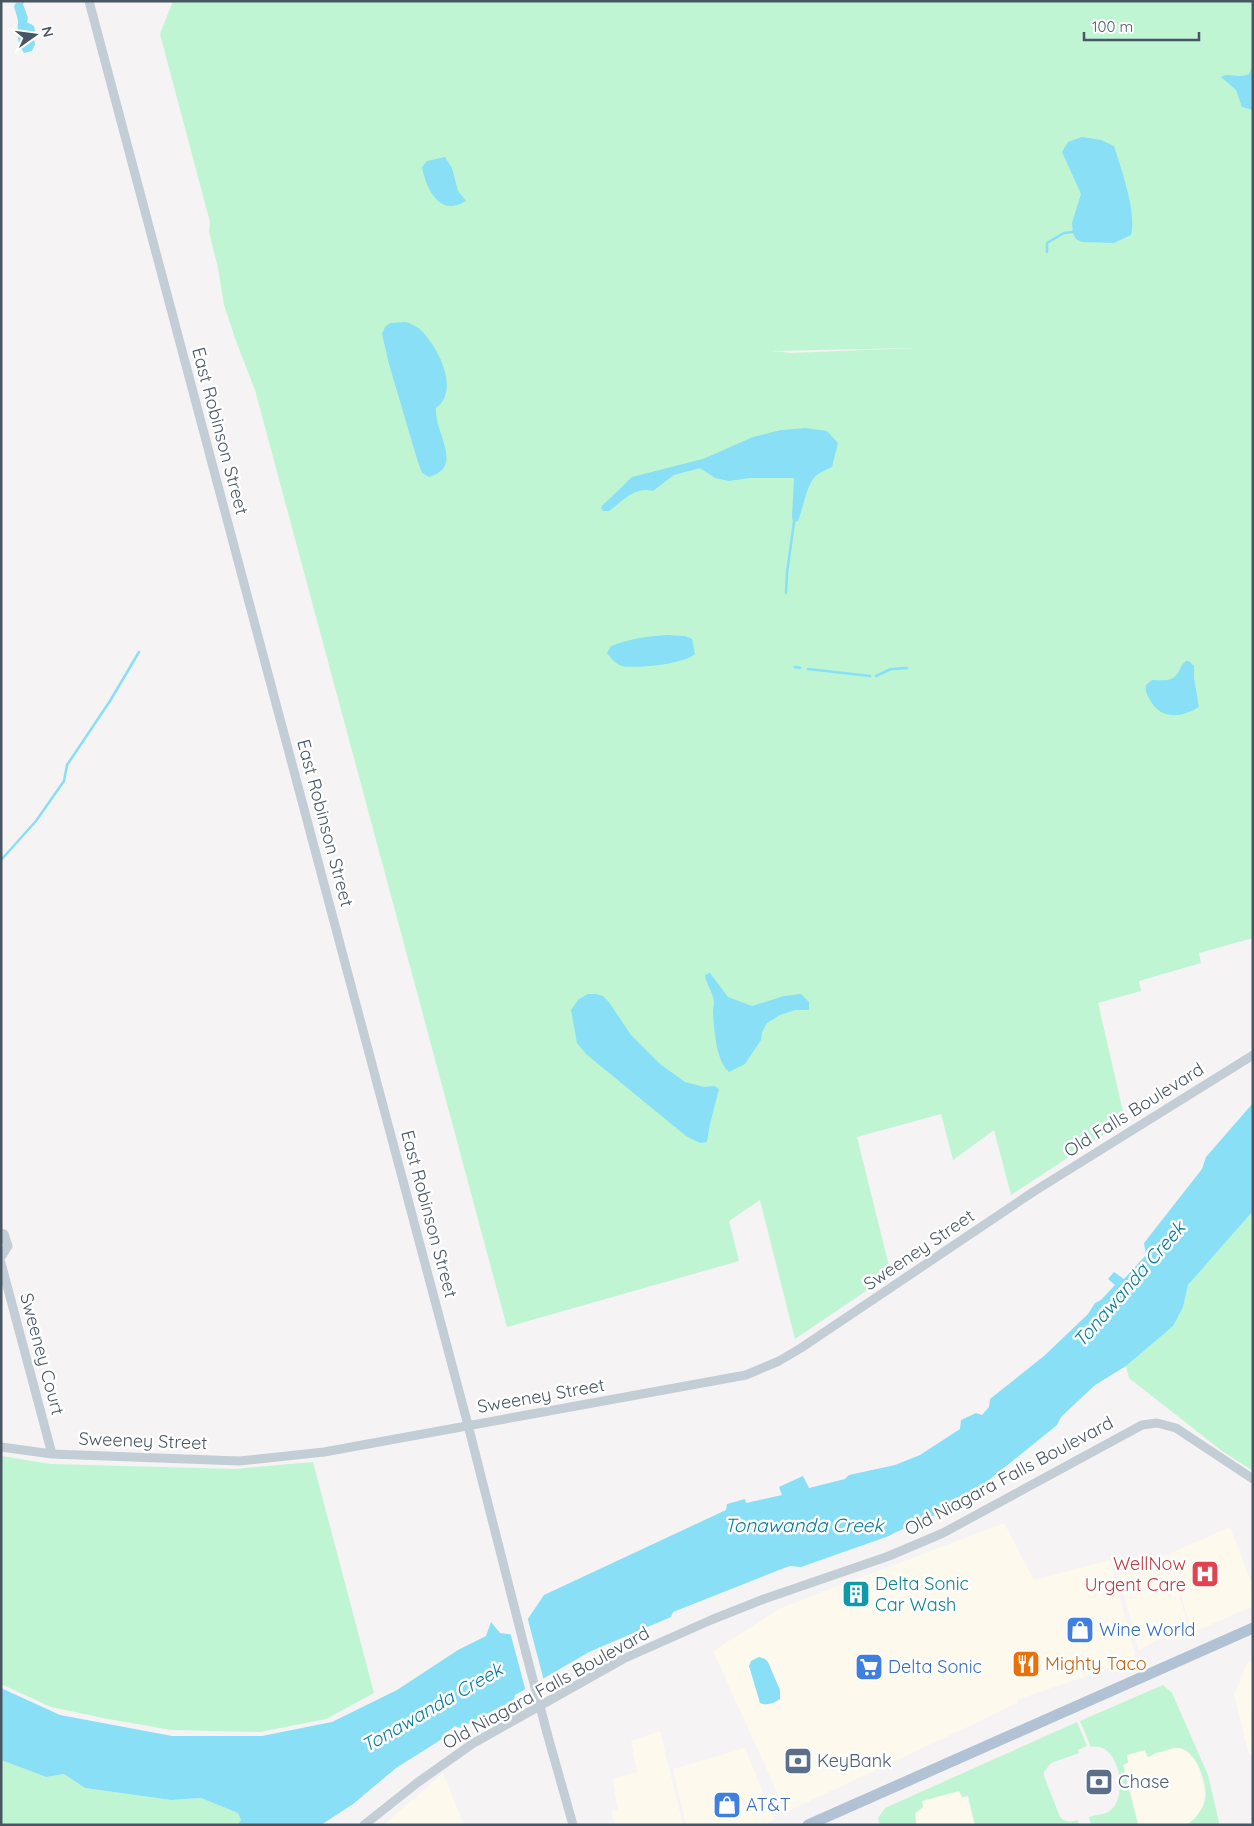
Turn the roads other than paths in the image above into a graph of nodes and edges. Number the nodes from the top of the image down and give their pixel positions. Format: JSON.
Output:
{"nodes":[{"id":1,"x":89,"y":1,"type":"edge"},
{"id":2,"x":1253,"y":1055,"type":"edge"},
{"id":3,"x":1033,"y":1192,"type":"joint"},
{"id":4,"x":1,"y":1233,"type":"edge"},
{"id":5,"x":1,"y":1257,"type":"edge"},
{"id":6,"x":1,"y":1262,"type":"edge"},
{"id":7,"x":468,"y":1425,"type":"junction"},
{"id":8,"x":1,"y":1447,"type":"edge"},
{"id":9,"x":52,"y":1454,"type":"junction"},
{"id":10,"x":1253,"y":1479,"type":"edge"},
{"id":11,"x":1253,"y":1628,"type":"edge"},
{"id":12,"x":364,"y":1825,"type":"edge"},
{"id":13,"x":573,"y":1825,"type":"edge"},
{"id":14,"x":808,"y":1825,"type":"edge"}],
"edges":[{"from":1,"to":7,"type":"street","name":"East Robinson Street"},
{"from":2,"to":3,"type":"street","name":"Old Falls Boulevard"},
{"from":3,"to":7,"type":"street","name":"Sweeney Street"},
{"from":4,"to":5,"type":"street"},
{"from":6,"to":9,"type":"street","name":"Sweeney Court"},
{"from":7,"to":9,"type":"street","name":"Sweeney Street"},
{"from":7,"to":13,"type":"street","name":"East Robinson Street","bridge":true},
{"from":8,"to":9,"type":"street","name":"Sweeney Street"},
{"from":10,"to":12,"type":"street","name":"Old Niagara Falls Boulevard"},
{"from":11,"to":14,"type":"main road"}]}
